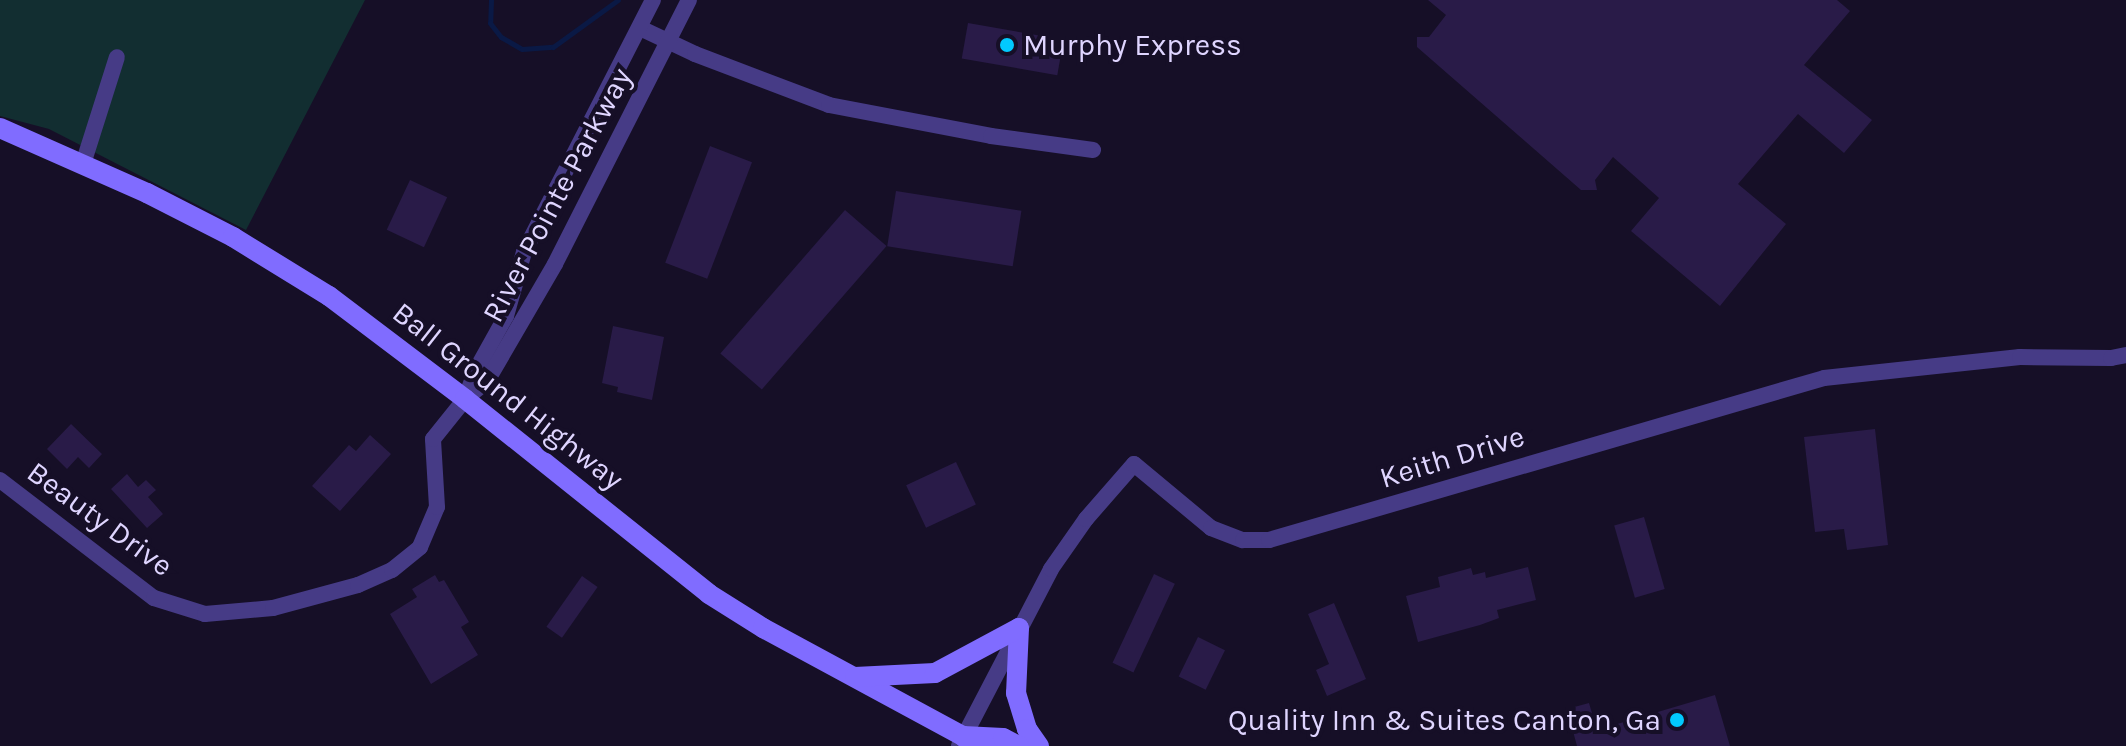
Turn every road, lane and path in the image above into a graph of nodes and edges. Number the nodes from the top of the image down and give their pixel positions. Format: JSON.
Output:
{"nodes":[{"id":1,"x":653,"y":0,"type":"edge"},
{"id":2,"x":689,"y":0,"type":"edge"},
{"id":3,"x":640,"y":28,"type":"junction"},
{"id":4,"x":670,"y":43,"type":"junction"},
{"id":5,"x":117,"y":57,"type":"dead end"},
{"id":6,"x":0,"y":128,"type":"edge"},
{"id":7,"x":1093,"y":150,"type":"dead end"},
{"id":8,"x":83,"y":164,"type":"junction"},
{"id":9,"x":2126,"y":355,"type":"edge"},
{"id":10,"x":465,"y":399,"type":"junction"},
{"id":11,"x":0,"y":480,"type":"edge"},
{"id":12,"x":1019,"y":628,"type":"junction"},
{"id":13,"x":852,"y":677,"type":"junction"},
{"id":14,"x":965,"y":743,"type":"edge"},
{"id":15,"x":1019,"y":746,"type":"edge"},
{"id":16,"x":1039,"y":746,"type":"edge"}],
"edges":[{"from":1,"to":3,"type":"street","name":"River Pointe Parkway"},
{"from":2,"to":4,"type":"street","name":"River Pointe Parkway"},
{"from":3,"to":4,"type":"street"},
{"from":3,"to":10,"type":"street","name":"River Pointe Parkway"},
{"from":4,"to":7,"type":"street"},
{"from":4,"to":10,"type":"street","name":"River Pointe Parkway"},
{"from":5,"to":8,"type":"street"},
{"from":6,"to":8,"type":"main road","name":"Ball Ground Highway"},
{"from":8,"to":10,"type":"main road","name":"Ball Ground Highway"},
{"from":9,"to":12,"type":"street","name":"Keith Drive"},
{"from":10,"to":11,"type":"street","name":"Beauty Drive"},
{"from":10,"to":13,"type":"main road","name":"Ball Ground Highway"},
{"from":12,"to":13,"type":"main road"},
{"from":12,"to":14,"type":"street","name":"Keith Drive"},
{"from":12,"to":16,"type":"main road"},
{"from":13,"to":14,"type":"main road","name":"Ball Ground Highway"},
{"from":14,"to":15,"type":"main road","name":"Ball Ground Highway"}]}
